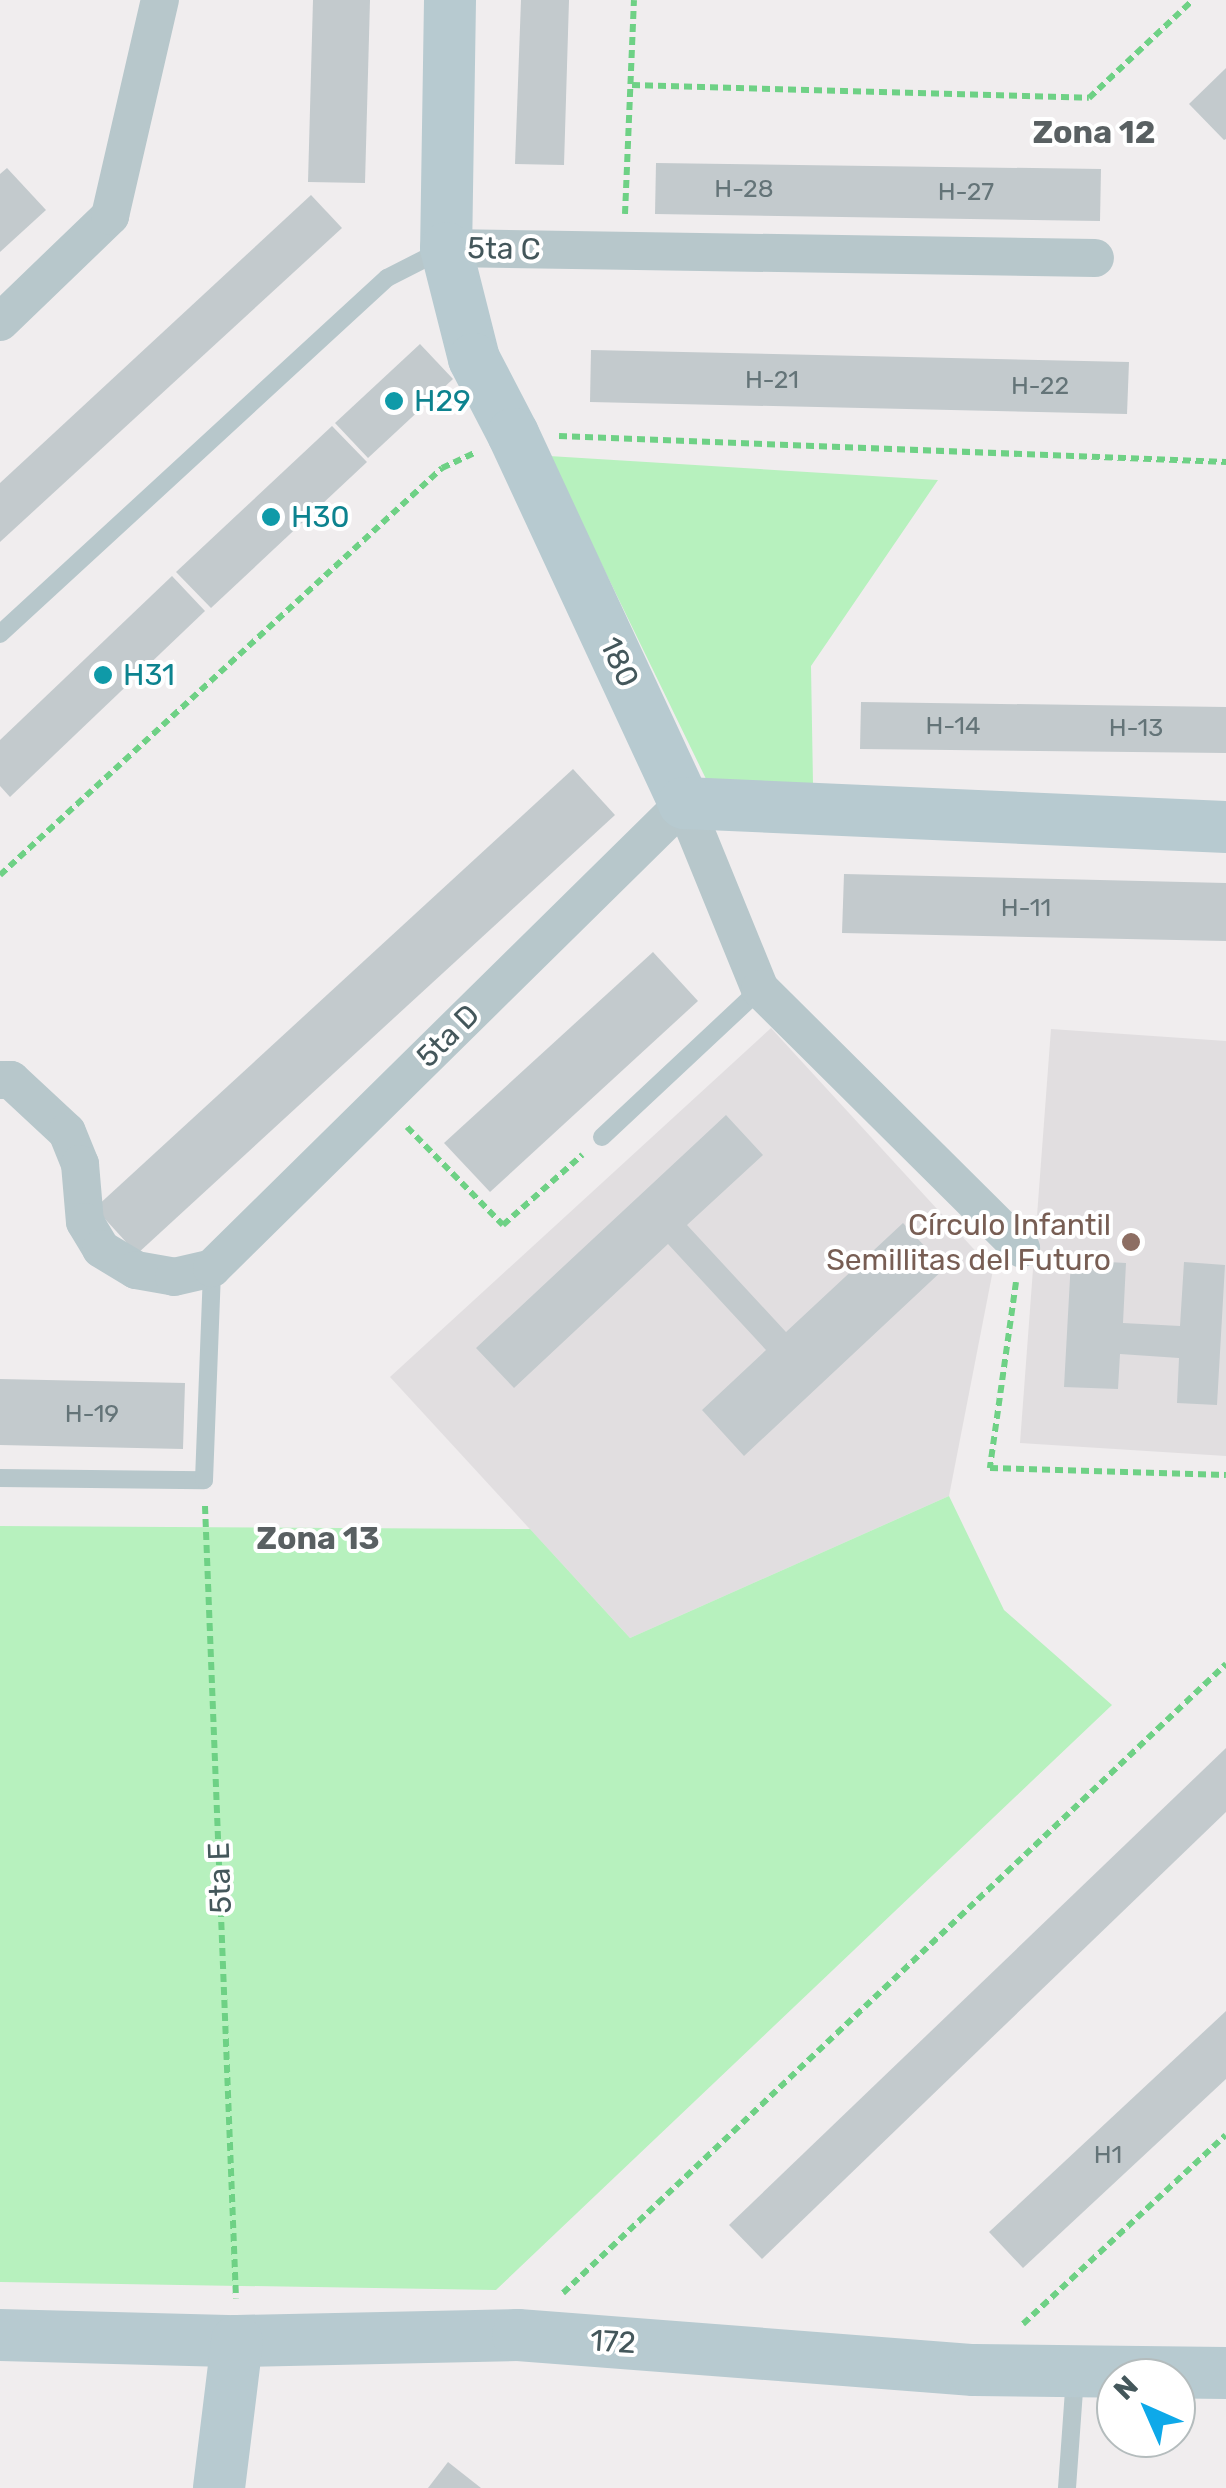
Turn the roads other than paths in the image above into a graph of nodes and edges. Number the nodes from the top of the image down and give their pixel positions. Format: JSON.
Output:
{"nodes":[{"id":1,"x":160,"y":0,"type":"edge"},
{"id":2,"x":450,"y":0,"type":"edge"},
{"id":3,"x":446,"y":248,"type":"junction"},
{"id":4,"x":1094,"y":258,"type":"dead end"},
{"id":5,"x":0,"y":322,"type":"edge"},
{"id":6,"x":0,"y":634,"type":"edge"},
{"id":7,"x":684,"y":803,"type":"junction"},
{"id":8,"x":1226,"y":828,"type":"edge"},
{"id":9,"x":760,"y":989,"type":"junction"},
{"id":10,"x":0,"y":1080,"type":"edge"},
{"id":11,"x":602,"y":1136,"type":"road end"},
{"id":12,"x":1021,"y":1248,"type":"road end"},
{"id":13,"x":212,"y":1268,"type":"junction"},
{"id":14,"x":0,"y":1478,"type":"edge"},
{"id":15,"x":0,"y":2335,"type":"edge"},
{"id":16,"x":238,"y":2341,"type":"junction"},
{"id":17,"x":1091,"y":2371,"type":"junction"},
{"id":18,"x":1226,"y":2373,"type":"edge"},
{"id":19,"x":219,"y":2488,"type":"edge"},
{"id":20,"x":1067,"y":2488,"type":"edge"}],
"edges":[{"from":1,"to":5,"type":"street"},
{"from":2,"to":3,"type":"street","name":"180"},
{"from":3,"to":4,"type":"street","name":"5ta C"},
{"from":3,"to":6,"type":"lane","name":"5ta C"},
{"from":3,"to":7,"type":"street","name":"180"},
{"from":7,"to":8,"type":"street"},
{"from":7,"to":9,"type":"street"},
{"from":7,"to":13,"type":"street","name":"5ta D"},
{"from":9,"to":11,"type":"lane"},
{"from":9,"to":12,"type":"street"},
{"from":10,"to":13,"type":"street"},
{"from":13,"to":14,"type":"lane"},
{"from":15,"to":16,"type":"street","name":"172"},
{"from":16,"to":17,"type":"street","name":"172"},
{"from":16,"to":19,"type":"street"},
{"from":17,"to":18,"type":"street","name":"172"},
{"from":17,"to":20,"type":"lane"}]}
